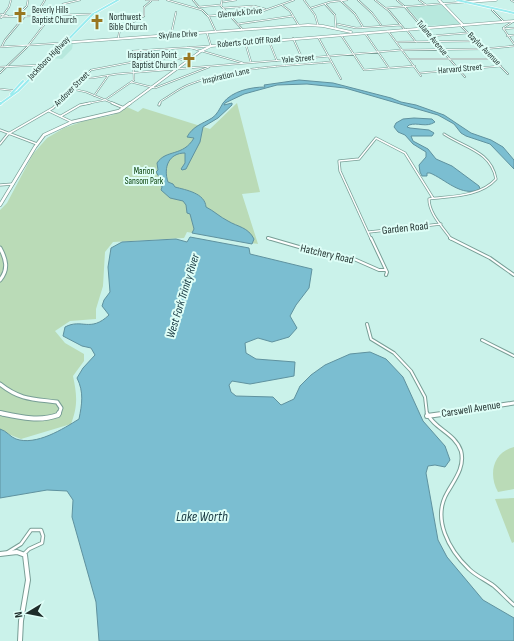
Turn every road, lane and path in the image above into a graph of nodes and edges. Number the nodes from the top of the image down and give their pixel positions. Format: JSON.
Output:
{"nodes":[{"id":1,"x":11,"y":0,"type":"edge"},
{"id":2,"x":28,"y":0,"type":"edge"},
{"id":3,"x":45,"y":0,"type":"edge"},
{"id":4,"x":65,"y":0,"type":"edge"},
{"id":5,"x":80,"y":0,"type":"edge"},
{"id":6,"x":114,"y":0,"type":"edge"},
{"id":7,"x":118,"y":0,"type":"edge"},
{"id":8,"x":146,"y":0,"type":"edge"},
{"id":9,"x":158,"y":0,"type":"edge"},
{"id":10,"x":167,"y":0,"type":"edge"},
{"id":11,"x":193,"y":0,"type":"edge"},
{"id":12,"x":236,"y":0,"type":"edge"},
{"id":13,"x":294,"y":0,"type":"edge"},
{"id":14,"x":304,"y":0,"type":"edge"},
{"id":15,"x":347,"y":0,"type":"edge"},
{"id":16,"x":358,"y":0,"type":"edge"},
{"id":17,"x":375,"y":0,"type":"edge"},
{"id":18,"x":397,"y":0,"type":"edge"},
{"id":19,"x":418,"y":0,"type":"edge"},
{"id":20,"x":439,"y":0,"type":"edge"},
{"id":21,"x":457,"y":0,"type":"edge"},
{"id":22,"x":462,"y":0,"type":"edge"},
{"id":23,"x":496,"y":0,"type":"edge"},
{"id":24,"x":511,"y":0,"type":"edge"},
{"id":25,"x":151,"y":1,"type":"edge"},
{"id":26,"x":223,"y":1,"type":"edge"},
{"id":27,"x":341,"y":1,"type":"edge"},
{"id":28,"x":466,"y":2,"type":"junction"},
{"id":29,"x":471,"y":2,"type":"junction"},
{"id":30,"x":514,"y":2,"type":"edge"},
{"id":31,"x":67,"y":3,"type":"junction"},
{"id":32,"x":147,"y":3,"type":"junction"},
{"id":33,"x":325,"y":4,"type":"junction"},
{"id":34,"x":443,"y":4,"type":"junction"},
{"id":35,"x":221,"y":5,"type":"junction"},
{"id":36,"x":282,"y":5,"type":"junction"},
{"id":37,"x":426,"y":5,"type":"junction"},
{"id":38,"x":405,"y":6,"type":"junction"},
{"id":39,"x":199,"y":7,"type":"junction"},
{"id":40,"x":222,"y":8,"type":"junction"},
{"id":41,"x":311,"y":8,"type":"junction"},
{"id":42,"x":386,"y":8,"type":"junction"},
{"id":43,"x":495,"y":8,"type":"junction"},
{"id":44,"x":202,"y":10,"type":"junction"},
{"id":45,"x":266,"y":10,"type":"junction"},
{"id":46,"x":176,"y":12,"type":"dead end"},
{"id":47,"x":514,"y":13,"type":"edge"},
{"id":48,"x":0,"y":14,"type":"edge"},
{"id":49,"x":90,"y":14,"type":"junction"},
{"id":50,"x":93,"y":14,"type":"junction"},
{"id":51,"x":228,"y":14,"type":"junction"},
{"id":52,"x":3,"y":15,"type":"junction"},
{"id":53,"x":52,"y":15,"type":"junction"},
{"id":54,"x":17,"y":16,"type":"junction"},
{"id":55,"x":26,"y":16,"type":"junction"},
{"id":56,"x":35,"y":16,"type":"junction"},
{"id":57,"x":208,"y":16,"type":"junction"},
{"id":58,"x":293,"y":16,"type":"junction"},
{"id":59,"x":11,"y":17,"type":"junction"},
{"id":60,"x":0,"y":18,"type":"edge"},
{"id":61,"x":459,"y":21,"type":"junction"},
{"id":62,"x":514,"y":21,"type":"edge"},
{"id":63,"x":504,"y":22,"type":"junction"},
{"id":64,"x":238,"y":24,"type":"junction"},
{"id":65,"x":337,"y":24,"type":"junction"},
{"id":66,"x":471,"y":24,"type":"junction"},
{"id":67,"x":318,"y":25,"type":"junction"},
{"id":68,"x":400,"y":25,"type":"junction"},
{"id":69,"x":460,"y":25,"type":"junction"},
{"id":70,"x":463,"y":25,"type":"junction"},
{"id":71,"x":506,"y":25,"type":"junction"},
{"id":72,"x":299,"y":26,"type":"junction"},
{"id":73,"x":381,"y":26,"type":"junction"},
{"id":74,"x":78,"y":27,"type":"junction"},
{"id":75,"x":362,"y":27,"type":"junction"},
{"id":76,"x":424,"y":28,"type":"junction"},
{"id":77,"x":514,"y":28,"type":"edge"},
{"id":78,"x":336,"y":29,"type":"junction"},
{"id":79,"x":405,"y":29,"type":"junction"},
{"id":80,"x":503,"y":29,"type":"junction"},
{"id":81,"x":243,"y":30,"type":"junction"},
{"id":82,"x":388,"y":31,"type":"junction"},
{"id":83,"x":216,"y":32,"type":"junction"},
{"id":84,"x":207,"y":33,"type":"junction"},
{"id":85,"x":355,"y":33,"type":"junction"},
{"id":86,"x":365,"y":33,"type":"junction"},
{"id":87,"x":467,"y":33,"type":"junction"},
{"id":88,"x":171,"y":35,"type":"junction"},
{"id":89,"x":341,"y":35,"type":"junction"},
{"id":90,"x":514,"y":35,"type":"edge"},
{"id":91,"x":430,"y":36,"type":"junction"},
{"id":92,"x":507,"y":36,"type":"junction"},
{"id":93,"x":318,"y":37,"type":"junction"},
{"id":94,"x":293,"y":38,"type":"junction"},
{"id":95,"x":118,"y":39,"type":"junction"},
{"id":96,"x":269,"y":40,"type":"junction"},
{"id":97,"x":475,"y":41,"type":"junction"},
{"id":98,"x":244,"y":42,"type":"junction"},
{"id":99,"x":397,"y":42,"type":"junction"},
{"id":100,"x":416,"y":42,"type":"junction"},
{"id":101,"x":435,"y":42,"type":"junction"},
{"id":102,"x":63,"y":43,"type":"junction"},
{"id":103,"x":29,"y":45,"type":"junction"},
{"id":104,"x":514,"y":45,"type":"edge"},
{"id":105,"x":185,"y":46,"type":"junction"},
{"id":106,"x":211,"y":46,"type":"junction"},
{"id":107,"x":1,"y":47,"type":"edge"},
{"id":108,"x":484,"y":49,"type":"junction"},
{"id":109,"x":403,"y":50,"type":"junction"},
{"id":110,"x":442,"y":50,"type":"junction"},
{"id":111,"x":201,"y":51,"type":"junction"},
{"id":112,"x":378,"y":52,"type":"junction"},
{"id":113,"x":353,"y":54,"type":"junction"},
{"id":114,"x":328,"y":56,"type":"junction"},
{"id":115,"x":302,"y":58,"type":"junction"},
{"id":116,"x":493,"y":58,"type":"junction"},
{"id":117,"x":410,"y":59,"type":"junction"},
{"id":118,"x":450,"y":59,"type":"junction"},
{"id":119,"x":277,"y":60,"type":"junction"},
{"id":120,"x":289,"y":60,"type":"junction"},
{"id":121,"x":189,"y":61,"type":"junction"},
{"id":122,"x":133,"y":62,"type":"junction"},
{"id":123,"x":331,"y":62,"type":"junction"},
{"id":124,"x":245,"y":63,"type":"junction"},
{"id":125,"x":251,"y":63,"type":"junction"},
{"id":126,"x":41,"y":65,"type":"junction"},
{"id":127,"x":291,"y":65,"type":"junction"},
{"id":128,"x":215,"y":66,"type":"junction"},
{"id":129,"x":415,"y":66,"type":"junction"},
{"id":130,"x":501,"y":66,"type":"junction"},
{"id":131,"x":0,"y":67,"type":"edge"},
{"id":132,"x":6,"y":67,"type":"junction"},
{"id":133,"x":389,"y":68,"type":"junction"},
{"id":134,"x":177,"y":69,"type":"junction"},
{"id":135,"x":458,"y":70,"type":"junction"},
{"id":136,"x":134,"y":72,"type":"junction"},
{"id":137,"x":0,"y":73,"type":"edge"},
{"id":138,"x":420,"y":73,"type":"junction"},
{"id":139,"x":508,"y":74,"type":"dead end"},
{"id":140,"x":108,"y":76,"type":"junction"},
{"id":141,"x":421,"y":76,"type":"dead end"},
{"id":142,"x":82,"y":77,"type":"junction"},
{"id":143,"x":465,"y":77,"type":"dead end"},
{"id":144,"x":341,"y":79,"type":"dead end"},
{"id":145,"x":131,"y":83,"type":"junction"},
{"id":146,"x":150,"y":88,"type":"junction"},
{"id":147,"x":0,"y":89,"type":"edge"},
{"id":148,"x":72,"y":89,"type":"junction"},
{"id":149,"x":15,"y":91,"type":"junction"},
{"id":150,"x":94,"y":96,"type":"junction"},
{"id":151,"x":105,"y":100,"type":"junction"},
{"id":152,"x":0,"y":103,"type":"edge"},
{"id":153,"x":159,"y":105,"type":"dead end"},
{"id":154,"x":124,"y":108,"type":"junction"},
{"id":155,"x":49,"y":111,"type":"junction"},
{"id":156,"x":61,"y":116,"type":"junction"},
{"id":157,"x":72,"y":122,"type":"junction"},
{"id":158,"x":0,"y":130,"type":"edge"},
{"id":159,"x":3,"y":131,"type":"junction"},
{"id":160,"x":0,"y":133,"type":"edge"},
{"id":161,"x":9,"y":134,"type":"junction"},
{"id":162,"x":444,"y":134,"type":"dead end"},
{"id":163,"x":0,"y":144,"type":"edge"},
{"id":164,"x":37,"y":144,"type":"junction"},
{"id":165,"x":12,"y":184,"type":"junction"},
{"id":166,"x":0,"y":185,"type":"edge"},
{"id":167,"x":433,"y":198,"type":"junction"},
{"id":168,"x":0,"y":205,"type":"edge"},
{"id":169,"x":441,"y":224,"type":"junction"},
{"id":170,"x":368,"y":232,"type":"junction"},
{"id":171,"x":268,"y":238,"type":"dead end"},
{"id":172,"x":0,"y":248,"type":"edge"},
{"id":173,"x":386,"y":270,"type":"junction"},
{"id":174,"x":386,"y":275,"type":"dead end"},
{"id":175,"x":514,"y":275,"type":"edge"},
{"id":176,"x":0,"y":280,"type":"edge"},
{"id":177,"x":367,"y":324,"type":"dead end"},
{"id":178,"x":482,"y":340,"type":"dead end"},
{"id":179,"x":514,"y":356,"type":"edge"},
{"id":180,"x":0,"y":384,"type":"edge"},
{"id":181,"x":513,"y":404,"type":"edge"},
{"id":182,"x":0,"y":413,"type":"edge"},
{"id":183,"x":427,"y":416,"type":"junction"},
{"id":184,"x":8,"y":553,"type":"junction"},
{"id":185,"x":0,"y":554,"type":"edge"},
{"id":186,"x":24,"y":554,"type":"junction"},
{"id":187,"x":514,"y":605,"type":"edge"},
{"id":188,"x":20,"y":641,"type":"edge"}],
"edges":[{"from":1,"to":52,"type":"street"},
{"from":2,"to":54,"type":"street"},
{"from":3,"to":56,"type":"street"},
{"from":4,"to":31,"type":"street"},
{"from":5,"to":31,"type":"street"},
{"from":6,"to":49,"type":"main road","name":"Jacksboro Highway"},
{"from":7,"to":50,"type":"main road","name":"Jacksboro Highway"},
{"from":8,"to":25,"type":"street"},
{"from":8,"to":32,"type":"street"},
{"from":9,"to":25,"type":"street"},
{"from":10,"to":44,"type":"street"},
{"from":11,"to":39,"type":"street"},
{"from":12,"to":26,"type":"street"},
{"from":13,"to":36,"type":"street","name":"Glenwick Drive"},
{"from":14,"to":41,"type":"street"},
{"from":15,"to":27,"type":"street"},
{"from":16,"to":73,"type":"street"},
{"from":17,"to":42,"type":"street"},
{"from":18,"to":38,"type":"street","name":"Tulane Avenue"},
{"from":19,"to":37,"type":"street"},
{"from":20,"to":34,"type":"street"},
{"from":21,"to":28,"type":"main road"},
{"from":22,"to":29,"type":"main road"},
{"from":23,"to":29,"type":"street"},
{"from":24,"to":30,"type":"street"},
{"from":25,"to":32,"type":"street"},
{"from":26,"to":35,"type":"street"},
{"from":27,"to":33,"type":"street"},
{"from":27,"to":75,"type":"street"},
{"from":28,"to":29,"type":"street"},
{"from":28,"to":34,"type":"street"},
{"from":28,"to":43,"type":"main road"},
{"from":29,"to":43,"type":"main road"},
{"from":31,"to":53,"type":"street"},
{"from":32,"to":95,"type":"street"},
{"from":33,"to":41,"type":"street"},
{"from":33,"to":65,"type":"street"},
{"from":34,"to":37,"type":"street"},
{"from":34,"to":61,"type":"street"},
{"from":35,"to":39,"type":"street"},
{"from":35,"to":40,"type":"street"},
{"from":36,"to":45,"type":"street","name":"Glenwick Drive"},
{"from":36,"to":58,"type":"street"},
{"from":37,"to":38,"type":"street"},
{"from":38,"to":42,"type":"street"},
{"from":38,"to":76,"type":"street","name":"Tulane Avenue"},
{"from":39,"to":44,"type":"street"},
{"from":40,"to":45,"type":"street"},
{"from":40,"to":51,"type":"street"},
{"from":41,"to":67,"type":"street"},
{"from":42,"to":68,"type":"street"},
{"from":43,"to":47,"type":"main road"},
{"from":43,"to":63,"type":"street"},
{"from":44,"to":57,"type":"street"},
{"from":45,"to":51,"type":"street","name":"Glenwick Drive"},
{"from":46,"to":88,"type":"street"},
{"from":48,"to":52,"type":"street"},
{"from":49,"to":50,"type":"street"},
{"from":49,"to":53,"type":"street"},
{"from":49,"to":74,"type":"main road","name":"Jacksboro Highway"},
{"from":50,"to":74,"type":"main road","name":"Jacksboro Highway"},
{"from":51,"to":57,"type":"street","name":"Glenwick Drive"},
{"from":51,"to":64,"type":"street"},
{"from":52,"to":59,"type":"street"},
{"from":52,"to":60,"type":"street"},
{"from":53,"to":56,"type":"street"},
{"from":53,"to":103,"type":"street"},
{"from":54,"to":55,"type":"street"},
{"from":54,"to":59,"type":"street"},
{"from":55,"to":56,"type":"street"},
{"from":55,"to":107,"type":"street"},
{"from":57,"to":83,"type":"street"},
{"from":58,"to":64,"type":"street"},
{"from":58,"to":72,"type":"street"},
{"from":59,"to":60,"type":"street"},
{"from":61,"to":66,"type":"street"},
{"from":61,"to":70,"type":"street"},
{"from":62,"to":63,"type":"street","name":"Roberts Cut Off Road"},
{"from":62,"to":71,"type":"street"},
{"from":63,"to":66,"type":"street","name":"Roberts Cut Off Road"},
{"from":63,"to":71,"type":"street"},
{"from":64,"to":81,"type":"street"},
{"from":65,"to":75,"type":"street"},
{"from":65,"to":78,"type":"street"},
{"from":66,"to":70,"type":"street","name":"Roberts Cut Off Road"},
{"from":67,"to":72,"type":"street","name":"Skyline Drive"},
{"from":67,"to":78,"type":"street","name":"Skyline Drive"},
{"from":68,"to":73,"type":"street"},
{"from":68,"to":79,"type":"street"},
{"from":69,"to":70,"type":"street","name":"Roberts Cut Off Road"},
{"from":69,"to":76,"type":"street","name":"Roberts Cut Off Road"},
{"from":69,"to":87,"type":"street","name":"Baylor Avenue"},
{"from":71,"to":80,"type":"street"},
{"from":72,"to":81,"type":"street","name":"Skyline Drive"},
{"from":73,"to":75,"type":"street"},
{"from":74,"to":102,"type":"main road","name":"Jacksboro Highway"},
{"from":76,"to":79,"type":"street","name":"Roberts Cut Off Road"},
{"from":76,"to":91,"type":"street","name":"Tulane Avenue"},
{"from":77,"to":80,"type":"street"},
{"from":78,"to":85,"type":"street","name":"Skyline Drive"},
{"from":79,"to":82,"type":"street","name":"Roberts Cut Off Road"},
{"from":79,"to":100,"type":"street"},
{"from":80,"to":92,"type":"street"},
{"from":81,"to":83,"type":"street","name":"Skyline Drive"},
{"from":82,"to":86,"type":"street","name":"Roberts Cut Off Road"},
{"from":82,"to":99,"type":"street"},
{"from":83,"to":84,"type":"street","name":"Skyline Drive"},
{"from":84,"to":88,"type":"street","name":"Skyline Drive"},
{"from":84,"to":106,"type":"street"},
{"from":85,"to":86,"type":"street","name":"Roberts Cut Off Road"},
{"from":85,"to":89,"type":"street","name":"Roberts Cut Off Road"},
{"from":86,"to":112,"type":"street"},
{"from":87,"to":91,"type":"street"},
{"from":87,"to":97,"type":"street","name":"Baylor Avenue"},
{"from":88,"to":95,"type":"street","name":"Skyline Drive"},
{"from":89,"to":93,"type":"street","name":"Roberts Cut Off Road"},
{"from":89,"to":113,"type":"street"},
{"from":90,"to":92,"type":"street"},
{"from":91,"to":101,"type":"street","name":"Tulane Avenue"},
{"from":92,"to":104,"type":"street"},
{"from":93,"to":94,"type":"street","name":"Roberts Cut Off Road"},
{"from":93,"to":114,"type":"street"},
{"from":94,"to":96,"type":"street","name":"Roberts Cut Off Road"},
{"from":94,"to":115,"type":"street"},
{"from":95,"to":102,"type":"street","name":"Skyline Drive"},
{"from":96,"to":98,"type":"street","name":"Roberts Cut Off Road"},
{"from":96,"to":119,"type":"street"},
{"from":97,"to":101,"type":"street"},
{"from":97,"to":108,"type":"street","name":"Baylor Avenue"},
{"from":98,"to":106,"type":"street","name":"Roberts Cut Off Road"},
{"from":98,"to":125,"type":"street"},
{"from":99,"to":100,"type":"street"},
{"from":99,"to":109,"type":"street"},
{"from":100,"to":101,"type":"street"},
{"from":101,"to":110,"type":"street","name":"Tulane Avenue"},
{"from":102,"to":103,"type":"street","name":"Skyline Drive"},
{"from":102,"to":126,"type":"main road","name":"Jacksboro Highway"},
{"from":103,"to":107,"type":"street","name":"Skyline Drive"},
{"from":103,"to":132,"type":"street"},
{"from":104,"to":108,"type":"street","name":"Yale Street"},
{"from":105,"to":106,"type":"street"},
{"from":105,"to":111,"type":"street"},
{"from":105,"to":122,"type":"street"},
{"from":106,"to":111,"type":"street","name":"Roberts Cut Off Road"},
{"from":108,"to":110,"type":"street","name":"Yale Street"},
{"from":108,"to":116,"type":"street","name":"Baylor Avenue"},
{"from":109,"to":110,"type":"street","name":"Yale Street"},
{"from":109,"to":112,"type":"street","name":"Yale Street"},
{"from":109,"to":117,"type":"street"},
{"from":110,"to":118,"type":"street","name":"Tulane Avenue"},
{"from":111,"to":121,"type":"street","name":"Roberts Cut Off Road"},
{"from":111,"to":124,"type":"street"},
{"from":112,"to":113,"type":"street","name":"Yale Street"},
{"from":112,"to":133,"type":"street"},
{"from":113,"to":114,"type":"street","name":"Yale Street"},
{"from":113,"to":133,"type":"street"},
{"from":114,"to":115,"type":"street","name":"Yale Street"},
{"from":114,"to":123,"type":"street"},
{"from":115,"to":120,"type":"street","name":"Yale Street"},
{"from":116,"to":118,"type":"street"},
{"from":116,"to":130,"type":"street","name":"Baylor Avenue"},
{"from":117,"to":118,"type":"street"},
{"from":117,"to":129,"type":"street"},
{"from":118,"to":135,"type":"street","name":"Tulane Avenue"},
{"from":119,"to":120,"type":"street","name":"Yale Street"},
{"from":119,"to":125,"type":"street","name":"Yale Street"},
{"from":120,"to":127,"type":"street"},
{"from":121,"to":122,"type":"street","name":"Andover Street"},
{"from":121,"to":134,"type":"street","name":"Roberts Cut Off Road"},
{"from":122,"to":136,"type":"street"},
{"from":122,"to":142,"type":"street","name":"Andover Street"},
{"from":123,"to":127,"type":"street","name":"Inspiration Lane"},
{"from":123,"to":144,"type":"street"},
{"from":124,"to":125,"type":"street","name":"Yale Street"},
{"from":124,"to":128,"type":"street","name":"Yale Street"},
{"from":126,"to":132,"type":"street"},
{"from":126,"to":149,"type":"main road","name":"Jacksboro Highway"},
{"from":127,"to":153,"type":"street","name":"Inspiration Lane"},
{"from":128,"to":134,"type":"street","name":"Yale Street"},
{"from":128,"to":146,"type":"street"},
{"from":129,"to":133,"type":"street"},
{"from":129,"to":138,"type":"street"},
{"from":130,"to":135,"type":"street","name":"Harvard Street"},
{"from":130,"to":139,"type":"street","name":"Baylor Avenue"},
{"from":131,"to":132,"type":"street"},
{"from":132,"to":137,"type":"street"},
{"from":134,"to":136,"type":"street","name":"Yale Street"},
{"from":134,"to":146,"type":"street","name":"Roberts Cut Off Road"},
{"from":135,"to":138,"type":"street","name":"Harvard Street"},
{"from":135,"to":143,"type":"street","name":"Tulane Avenue"},
{"from":136,"to":140,"type":"street","name":"Yale Street"},
{"from":136,"to":145,"type":"street"},
{"from":138,"to":141,"type":"street"},
{"from":140,"to":142,"type":"street","name":"Yale Street"},
{"from":140,"to":150,"type":"street"},
{"from":142,"to":148,"type":"street","name":"Andover Street"},
{"from":145,"to":146,"type":"street"},
{"from":145,"to":151,"type":"street"},
{"from":146,"to":154,"type":"street","name":"Roberts Cut Off Road"},
{"from":147,"to":149,"type":"street"},
{"from":148,"to":150,"type":"street"},
{"from":148,"to":155,"type":"street","name":"Andover Street"},
{"from":149,"to":152,"type":"main road","name":"Jacksboro Highway"},
{"from":150,"to":151,"type":"street"},
{"from":151,"to":154,"type":"street"},
{"from":151,"to":156,"type":"street"},
{"from":154,"to":157,"type":"street","name":"Roberts Cut Off Road"},
{"from":155,"to":156,"type":"street"},
{"from":155,"to":161,"type":"street","name":"Andover Street"},
{"from":156,"to":157,"type":"street"},
{"from":157,"to":164,"type":"street","name":"Roberts Cut Off Road"},
{"from":158,"to":159,"type":"street"},
{"from":159,"to":160,"type":"street"},
{"from":159,"to":161,"type":"street"},
{"from":161,"to":163,"type":"street","name":"Andover Street"},
{"from":161,"to":164,"type":"street"},
{"from":162,"to":167,"type":"street"},
{"from":164,"to":165,"type":"street","name":"Roberts Cut Off Road"},
{"from":165,"to":166,"type":"street"},
{"from":165,"to":168,"type":"street","name":"Roberts Cut Off Road"},
{"from":167,"to":169,"type":"street"},
{"from":167,"to":170,"type":"street"},
{"from":169,"to":170,"type":"street","name":"Garden Road"},
{"from":169,"to":175,"type":"street"},
{"from":170,"to":173,"type":"street"},
{"from":171,"to":173,"type":"street","name":"Hatchery Road"},
{"from":172,"to":176,"type":"street"},
{"from":173,"to":174,"type":"street"},
{"from":177,"to":183,"type":"street"},
{"from":178,"to":179,"type":"street"},
{"from":180,"to":182,"type":"street"},
{"from":181,"to":183,"type":"street","name":"Carswell Avenue"},
{"from":183,"to":187,"type":"street"},
{"from":184,"to":185,"type":"street"},
{"from":184,"to":186,"type":"street"},
{"from":184,"to":186,"type":"street"},
{"from":186,"to":188,"type":"street"}]}
